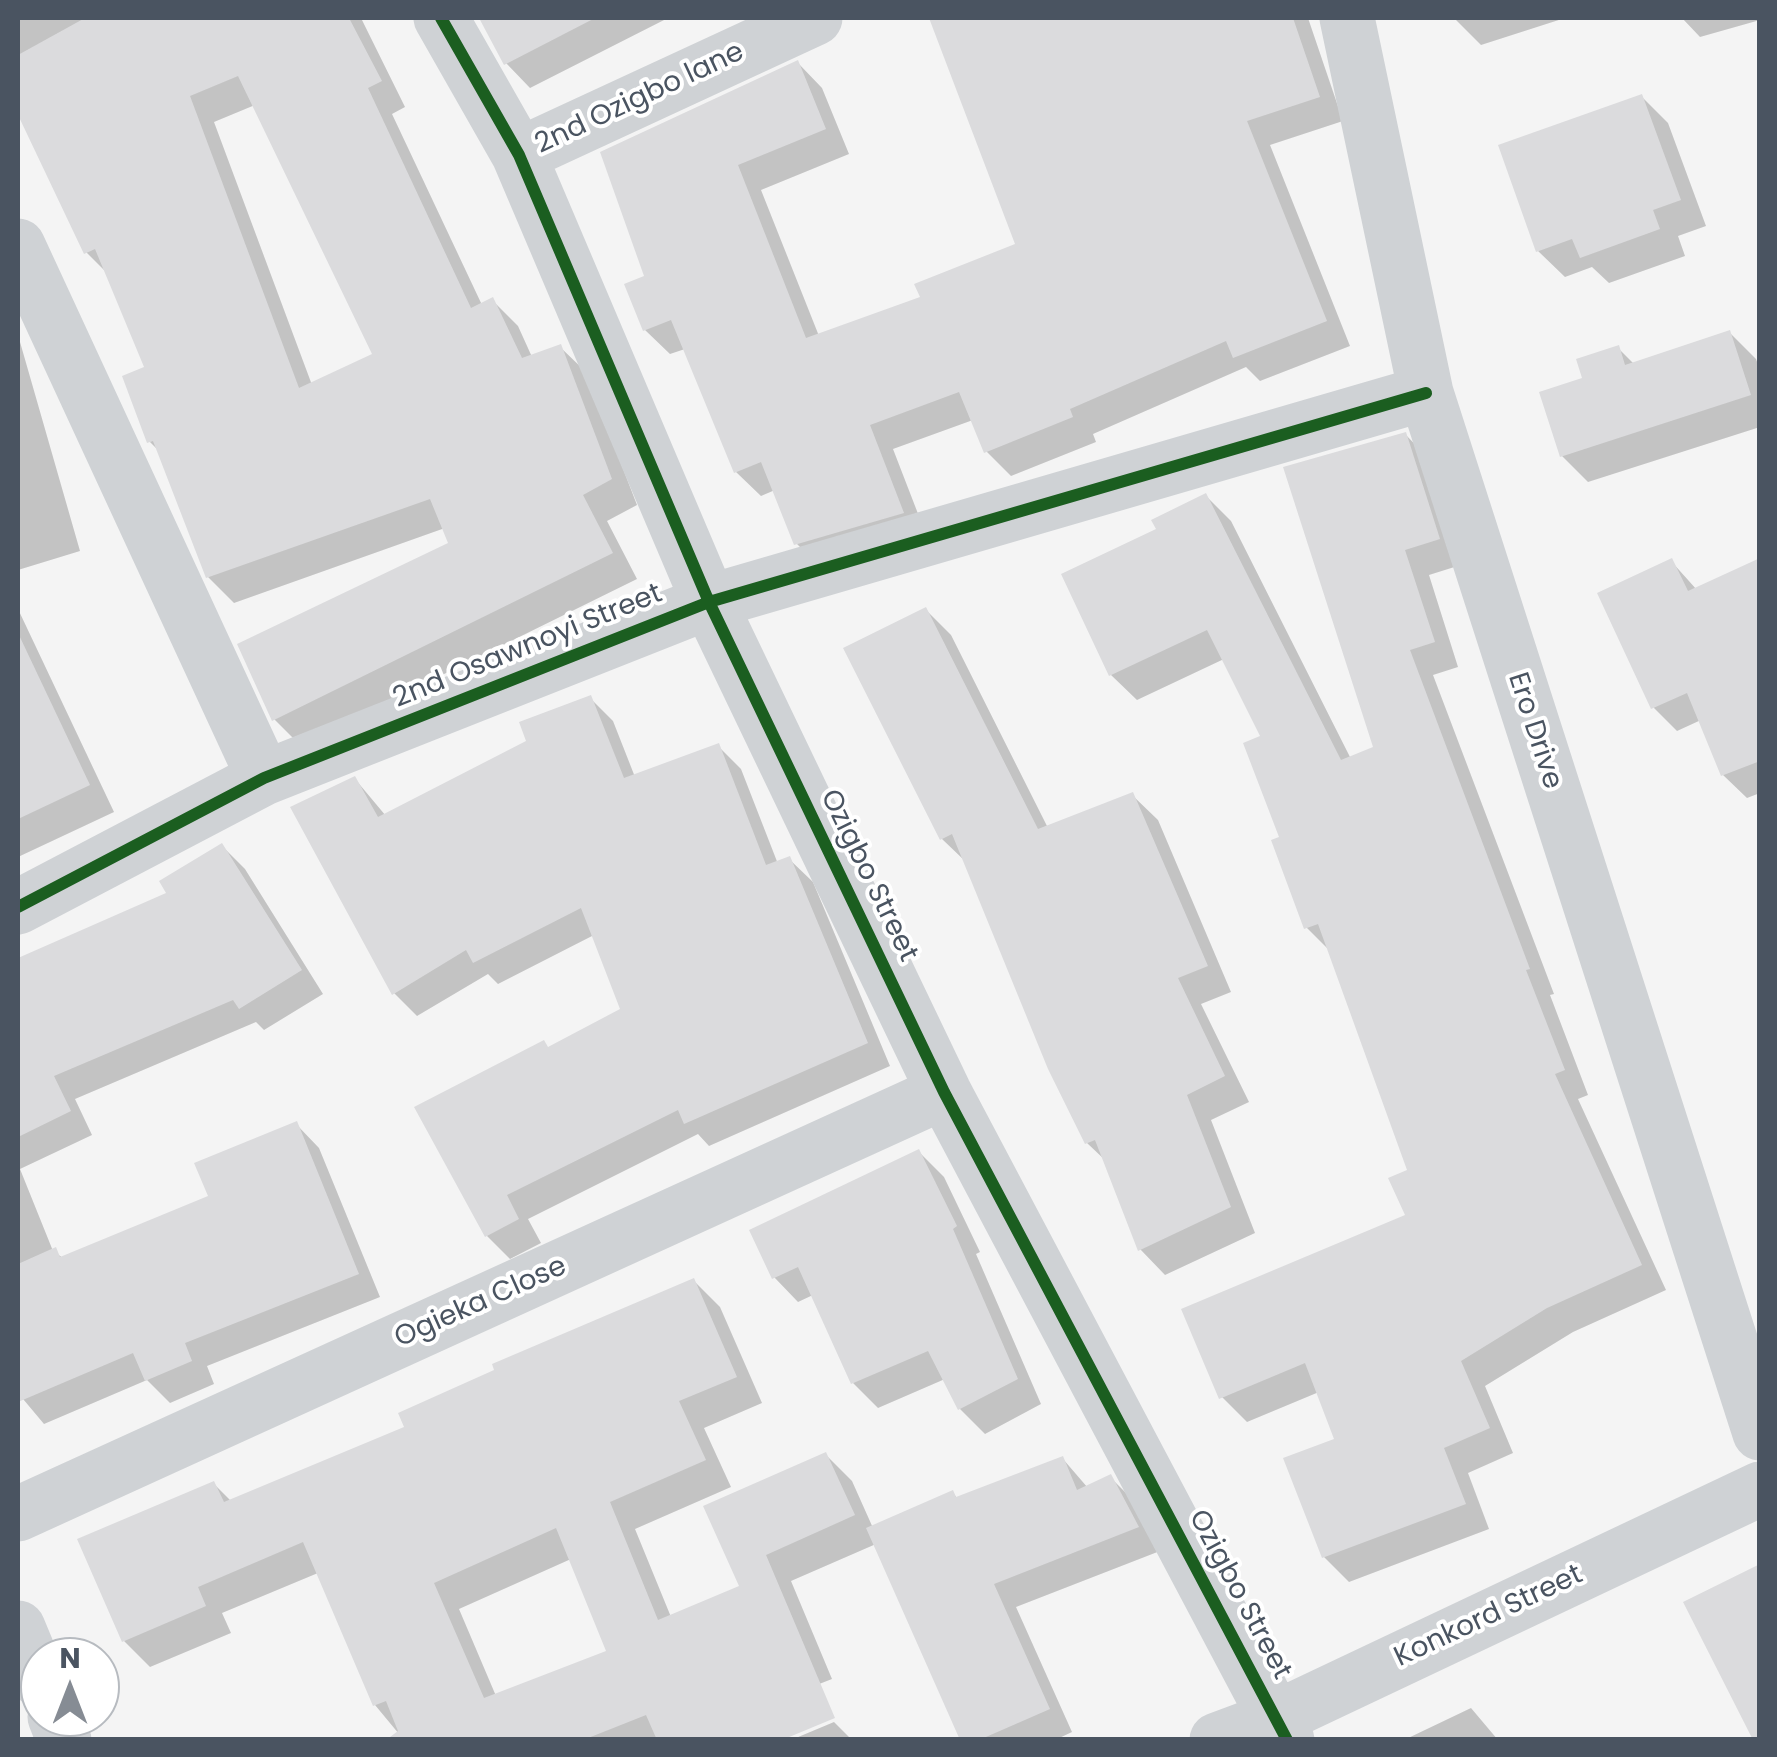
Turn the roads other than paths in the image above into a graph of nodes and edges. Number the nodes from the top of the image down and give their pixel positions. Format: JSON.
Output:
{"nodes":[{"id":1,"x":441,"y":18,"type":"edge"},
{"id":2,"x":814,"y":18,"type":"edge"},
{"id":3,"x":1347,"y":18,"type":"edge"},
{"id":4,"x":518,"y":155,"type":"junction"},
{"id":5,"x":18,"y":246,"type":"edge"},
{"id":6,"x":1426,"y":393,"type":"junction"},
{"id":7,"x":709,"y":602,"type":"junction"},
{"id":8,"x":264,"y":778,"type":"junction"},
{"id":9,"x":18,"y":907,"type":"edge"},
{"id":10,"x":944,"y":1092,"type":"junction"},
{"id":11,"x":1760,"y":1434,"type":"edge"},
{"id":12,"x":1760,"y":1489,"type":"edge"},
{"id":13,"x":18,"y":1514,"type":"edge"},
{"id":14,"x":1281,"y":1729,"type":"edge"},
{"id":15,"x":1217,"y":1740,"type":"edge"}],
"edges":[{"from":1,"to":4,"type":"street","name":"Ozigbo Street"},
{"from":2,"to":4,"type":"street","name":"2nd Ozigbo lane"},
{"from":3,"to":6,"type":"street","name":"Ero Drive"},
{"from":4,"to":7,"type":"street","name":"Ozigbo Street"},
{"from":5,"to":8,"type":"street"},
{"from":6,"to":7,"type":"street","name":"2nd Osawnoyi Street"},
{"from":6,"to":11,"type":"street","name":"Ero Drive"},
{"from":7,"to":8,"type":"street","name":"2nd Osawnoyi Street"},
{"from":7,"to":10,"type":"street","name":"Ozigbo Street"},
{"from":8,"to":9,"type":"street","name":"2nd Osawnoyi Street"},
{"from":10,"to":13,"type":"street","name":"Ogieka Close"},
{"from":10,"to":14,"type":"street","name":"Ozigbo Street"},
{"from":12,"to":14,"type":"street","name":"Konkord Street"},
{"from":14,"to":15,"type":"street","name":"Konkord Street"}]}
